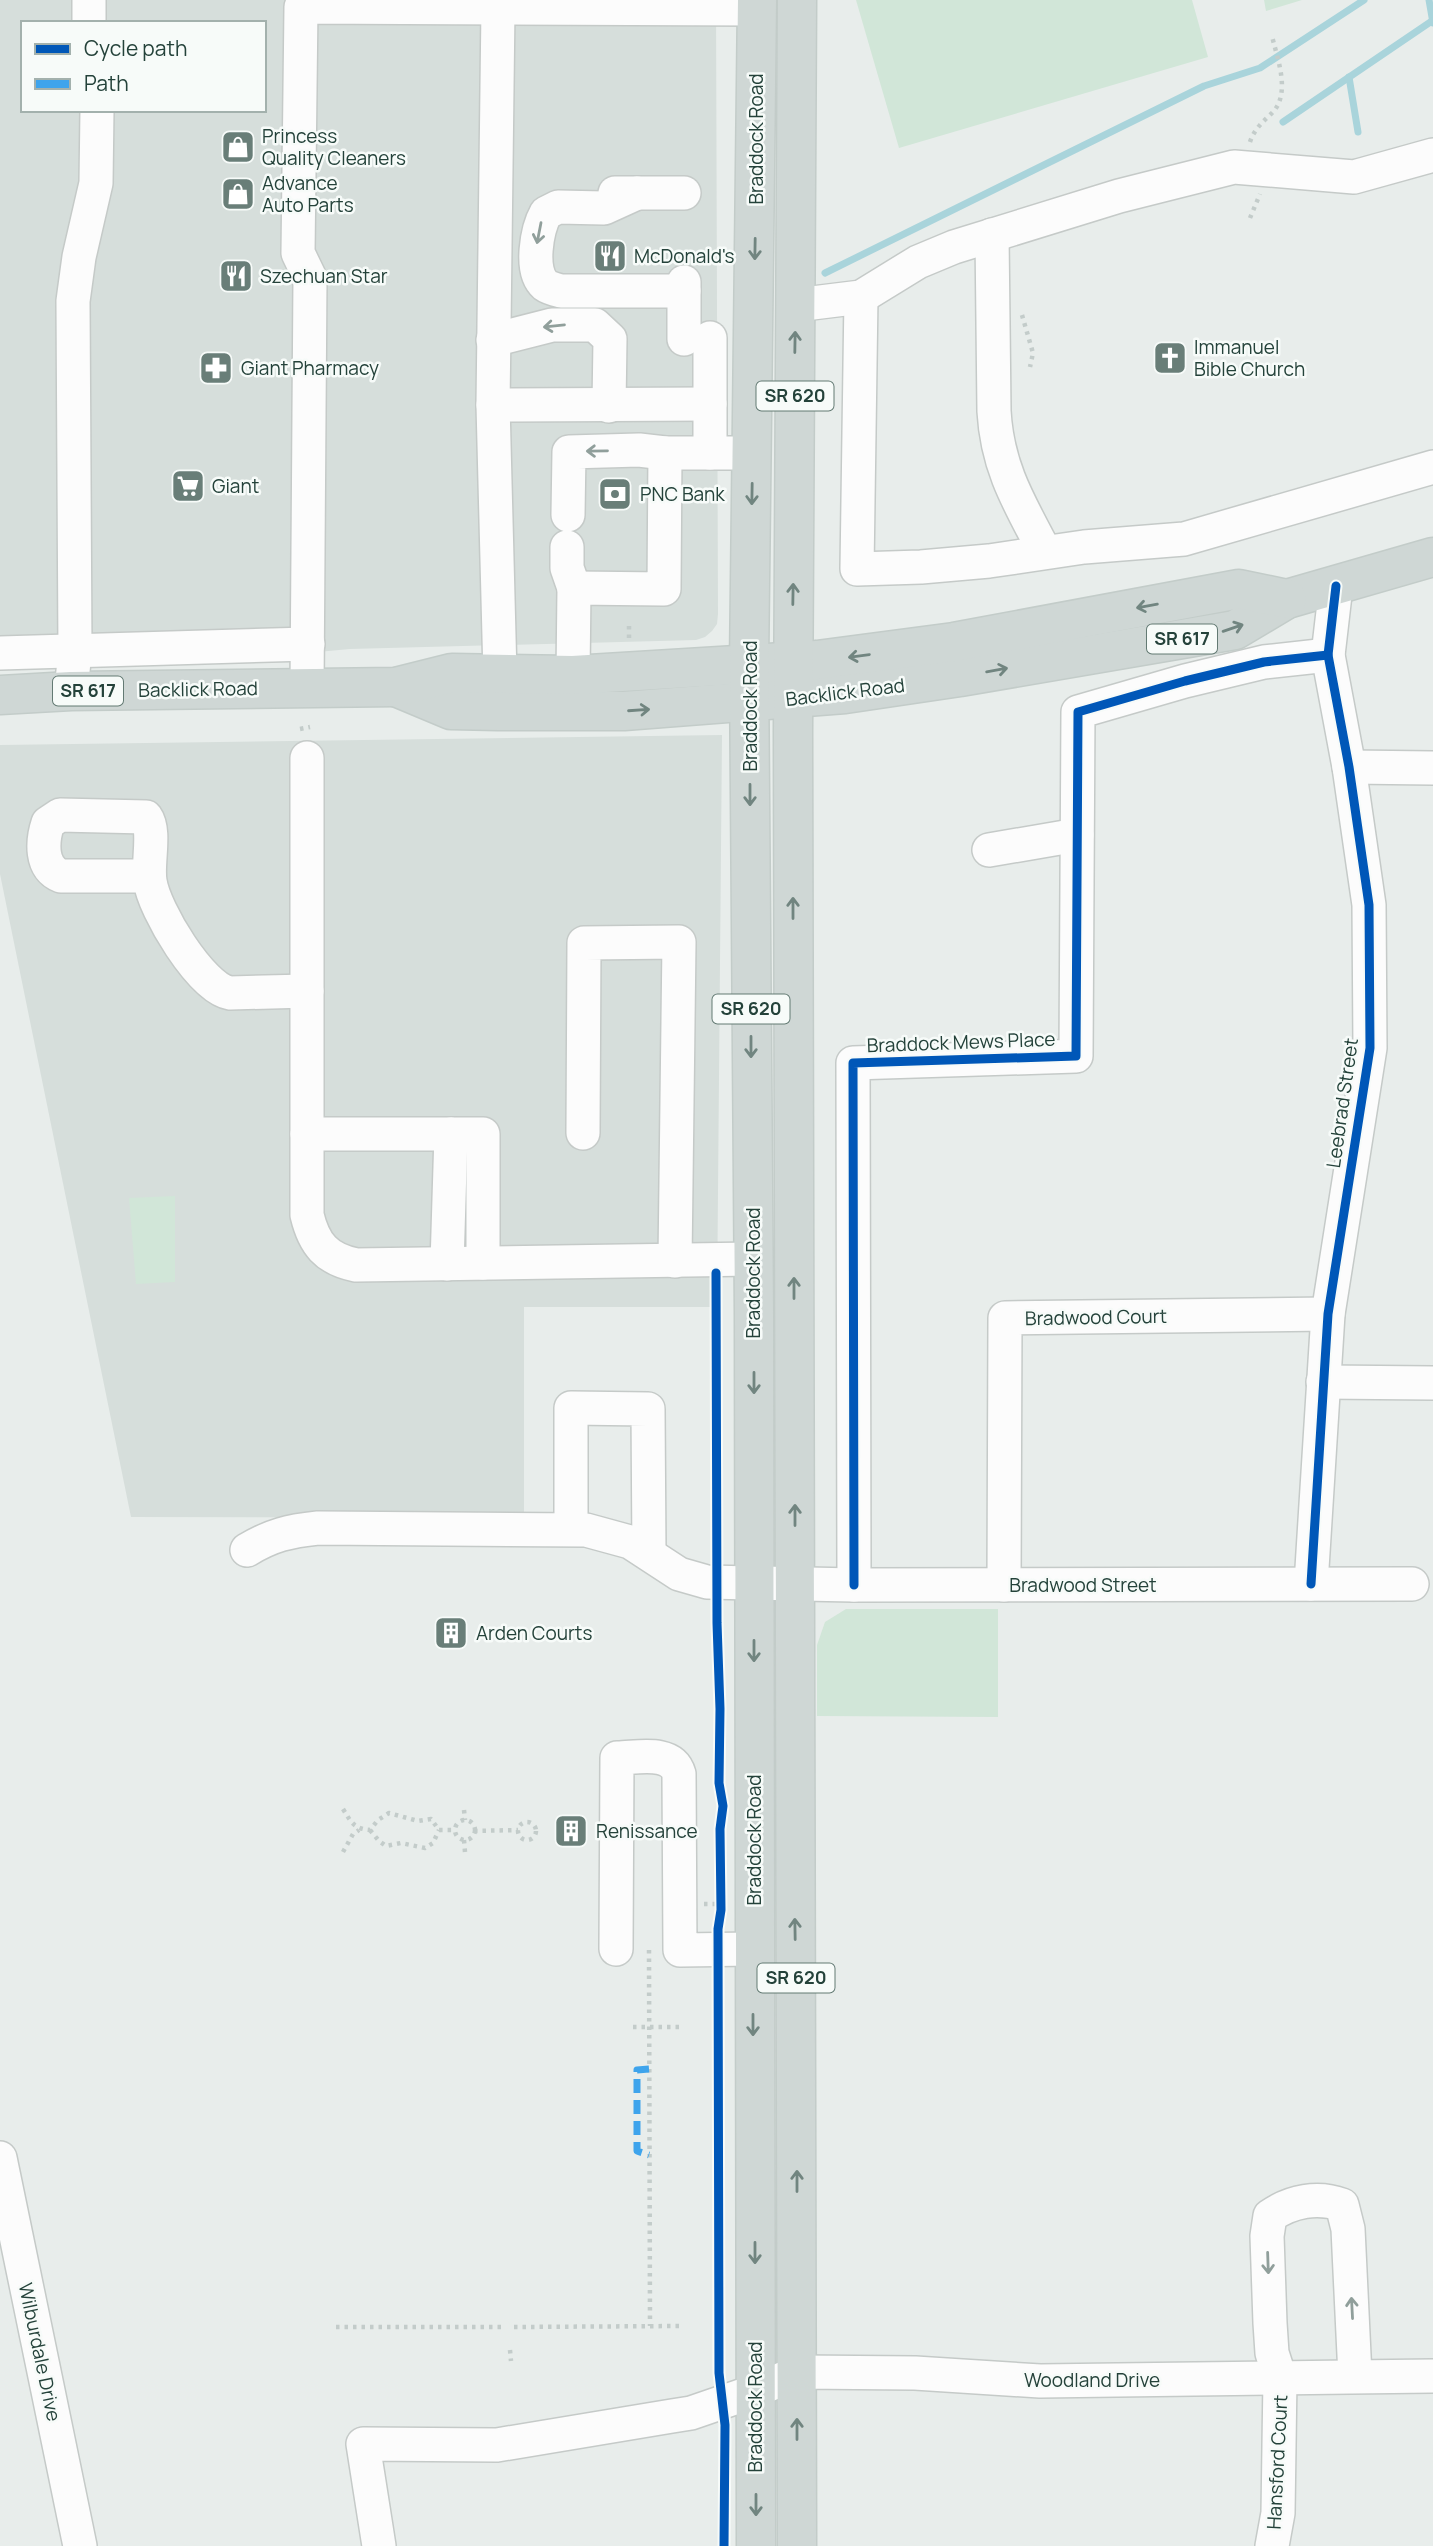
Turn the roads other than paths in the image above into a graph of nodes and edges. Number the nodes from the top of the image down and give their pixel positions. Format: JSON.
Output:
{"nodes":[{"id":1,"x":89,"y":0,"type":"edge"},
{"id":2,"x":757,"y":4,"type":"edge"},
{"id":3,"x":797,"y":4,"type":"edge"},
{"id":4,"x":499,"y":8,"type":"junction"},
{"id":5,"x":89,"y":21,"type":"edge"},
{"id":6,"x":97,"y":112,"type":"edge"},
{"id":7,"x":1433,"y":155,"type":"edge"},
{"id":8,"x":560,"y":193,"type":"dead end"},
{"id":9,"x":637,"y":193,"type":"junction"},
{"id":10,"x":684,"y":193,"type":"dead end"},
{"id":11,"x":992,"y":235,"type":"junction"},
{"id":12,"x":860,"y":297,"type":"junction"},
{"id":13,"x":796,"y":305,"type":"junction"},
{"id":14,"x":494,"y":340,"type":"junction"},
{"id":15,"x":710,"y":404,"type":"junction"},
{"id":16,"x":493,"y":405,"type":"junction"},
{"id":17,"x":609,"y":406,"type":"junction"},
{"id":18,"x":665,"y":453,"type":"junction"},
{"id":19,"x":710,"y":453,"type":"junction"},
{"id":20,"x":752,"y":453,"type":"junction"},
{"id":21,"x":1433,"y":467,"type":"edge"},
{"id":22,"x":568,"y":515,"type":"dead end"},
{"id":23,"x":567,"y":547,"type":"dead end"},
{"id":24,"x":1045,"y":552,"type":"junction"},
{"id":25,"x":1433,"y":557,"type":"edge"},
{"id":26,"x":1336,"y":586,"type":"junction"},
{"id":27,"x":574,"y":588,"type":"junction"},
{"id":28,"x":307,"y":644,"type":"junction"},
{"id":29,"x":75,"y":650,"type":"junction"},
{"id":30,"x":0,"y":653,"type":"edge"},
{"id":31,"x":1328,"y":655,"type":"junction"},
{"id":32,"x":500,"y":675,"type":"junction"},
{"id":33,"x":573,"y":675,"type":"junction"},
{"id":34,"x":793,"y":681,"type":"junction"},
{"id":35,"x":749,"y":684,"type":"junction"},
{"id":36,"x":396,"y":687,"type":"junction"},
{"id":37,"x":307,"y":688,"type":"junction"},
{"id":38,"x":71,"y":691,"type":"junction"},
{"id":39,"x":0,"y":695,"type":"edge"},
{"id":40,"x":306,"y":738,"type":"dead end"},
{"id":41,"x":1349,"y":767,"type":"junction"},
{"id":42,"x":1433,"y":768,"type":"edge"},
{"id":43,"x":1077,"y":835,"type":"junction"},
{"id":44,"x":989,"y":850,"type":"dead end"},
{"id":45,"x":149,"y":876,"type":"dead end"},
{"id":46,"x":307,"y":992,"type":"junction"},
{"id":47,"x":583,"y":1133,"type":"dead end"},
{"id":48,"x":307,"y":1134,"type":"junction"},
{"id":49,"x":451,"y":1134,"type":"junction"},
{"id":50,"x":753,"y":1259,"type":"junction"},
{"id":51,"x":675,"y":1261,"type":"junction"},
{"id":52,"x":447,"y":1264,"type":"junction"},
{"id":53,"x":483,"y":1264,"type":"junction"},
{"id":54,"x":1328,"y":1314,"type":"junction"},
{"id":55,"x":1324,"y":1382,"type":"junction"},
{"id":56,"x":1433,"y":1383,"type":"edge"},
{"id":57,"x":571,"y":1529,"type":"junction"},
{"id":58,"x":247,"y":1550,"type":"dead end"},
{"id":59,"x":649,"y":1553,"type":"junction"},
{"id":60,"x":754,"y":1583,"type":"junction"},
{"id":61,"x":795,"y":1584,"type":"junction"},
{"id":62,"x":1311,"y":1584,"type":"junction"},
{"id":63,"x":1412,"y":1584,"type":"dead end"},
{"id":64,"x":854,"y":1585,"type":"junction"},
{"id":65,"x":1004,"y":1585,"type":"junction"},
{"id":66,"x":736,"y":1949,"type":"junction"},
{"id":67,"x":616,"y":1950,"type":"dead end"},
{"id":68,"x":0,"y":2158,"type":"edge"},
{"id":69,"x":11,"y":2263,"type":"edge"},
{"id":70,"x":797,"y":2372,"type":"junction"},
{"id":71,"x":1356,"y":2376,"type":"junction"},
{"id":72,"x":1433,"y":2376,"type":"edge"},
{"id":73,"x":1280,"y":2378,"type":"junction"},
{"id":74,"x":755,"y":2391,"type":"junction"},
{"id":75,"x":80,"y":2546,"type":"edge"},
{"id":76,"x":379,"y":2546,"type":"edge"},
{"id":77,"x":756,"y":2546,"type":"edge"},
{"id":78,"x":797,"y":2546,"type":"edge"},
{"id":79,"x":1272,"y":2546,"type":"edge"}],
"edges":[{"from":1,"to":5,"type":"street"},
{"from":2,"to":3,"type":"main road"},
{"from":2,"to":4,"type":"street"},
{"from":2,"to":20,"type":"main road","name":"Braddock Road","number":"SR 620","one_way":true},
{"from":3,"to":13,"type":"main road","name":"Braddock Road","number":"SR 620"},
{"from":4,"to":14,"type":"street"},
{"from":4,"to":28,"type":"street"},
{"from":6,"to":29,"type":"street"},
{"from":7,"to":11,"type":"street"},
{"from":8,"to":9,"type":"street"},
{"from":9,"to":10,"type":"street"},
{"from":9,"to":15,"type":"street","one_way":true},
{"from":11,"to":12,"type":"street"},
{"from":11,"to":24,"type":"street"},
{"from":12,"to":13,"type":"street"},
{"from":12,"to":24,"type":"street"},
{"from":34,"to":13,"type":"main road","name":"Braddock Road","number":"SR 620","one_way":true},
{"from":14,"to":16,"type":"street"},
{"from":17,"to":14,"type":"street","one_way":true},
{"from":15,"to":17,"type":"street"},
{"from":15,"to":19,"type":"street"},
{"from":16,"to":17,"type":"street"},
{"from":16,"to":32,"type":"street"},
{"from":18,"to":19,"type":"street"},
{"from":18,"to":22,"type":"street","one_way":true},
{"from":18,"to":27,"type":"street"},
{"from":19,"to":20,"type":"street"},
{"from":20,"to":35,"type":"main road","name":"Braddock Road","number":"SR 620","one_way":true},
{"from":21,"to":24,"type":"street"},
{"from":23,"to":27,"type":"street"},
{"from":25,"to":26,"type":"main road","name":"Backlick Road","number":"SR 617"},
{"from":26,"to":31,"type":"street","name":"Leebrad Street"},
{"from":26,"to":34,"type":"main road","name":"Backlick Road","number":"SR 617"},
{"from":27,"to":33,"type":"street"},
{"from":28,"to":29,"type":"street"},
{"from":28,"to":37,"type":"street"},
{"from":29,"to":30,"type":"street"},
{"from":29,"to":38,"type":"street"},
{"from":31,"to":41,"type":"street","name":"Leebrad Street"},
{"from":31,"to":43,"type":"street","name":"Braddock Mews Place"},
{"from":32,"to":33,"type":"main road","name":"Backlick Road","number":"SR 617"},
{"from":32,"to":36,"type":"main road","name":"Backlick Road","number":"SR 617"},
{"from":33,"to":35,"type":"main road","name":"Backlick Road","number":"SR 617"},
{"from":34,"to":35,"type":"main road","name":"Backlick Road","number":"SR 617"},
{"from":61,"to":34,"type":"main road","name":"Braddock Road","number":"SR 620","one_way":true},
{"from":36,"to":35,"type":"main road","name":"Backlick Road","number":"SR 617","one_way":true},
{"from":35,"to":50,"type":"main road","name":"Braddock Road","number":"SR 620","one_way":true},
{"from":36,"to":37,"type":"main road","name":"Backlick Road","number":"SR 617"},
{"from":37,"to":38,"type":"main road","name":"Backlick Road","number":"SR 617"},
{"from":38,"to":39,"type":"main road","name":"Backlick Road","number":"SR 617"},
{"from":40,"to":46,"type":"street"},
{"from":41,"to":42,"type":"street"},
{"from":41,"to":54,"type":"street","name":"Leebrad Street"},
{"from":43,"to":44,"type":"street"},
{"from":43,"to":64,"type":"street","name":"Braddock Mews Place"},
{"from":45,"to":46,"type":"street"},
{"from":46,"to":48,"type":"street"},
{"from":47,"to":51,"type":"street"},
{"from":48,"to":49,"type":"street"},
{"from":48,"to":52,"type":"street"},
{"from":49,"to":52,"type":"street"},
{"from":49,"to":53,"type":"street"},
{"from":50,"to":51,"type":"street"},
{"from":50,"to":60,"type":"main road","name":"Braddock Road","number":"SR 620","one_way":true},
{"from":51,"to":53,"type":"street"},
{"from":52,"to":53,"type":"street"},
{"from":54,"to":55,"type":"street","name":"Leebrad Street"},
{"from":54,"to":65,"type":"street","name":"Bradwood Court"},
{"from":55,"to":56,"type":"street"},
{"from":55,"to":62,"type":"street","name":"Leebrad Street"},
{"from":57,"to":58,"type":"street","name":"Bradwood Street"},
{"from":57,"to":59,"type":"street","name":"Bradwood Street"},
{"from":57,"to":59,"type":"street"},
{"from":59,"to":60,"type":"street","name":"Bradwood Street"},
{"from":60,"to":61,"type":"street","name":"Bradwood Street"},
{"from":60,"to":66,"type":"main road","name":"Braddock Road","number":"SR 620","one_way":true},
{"from":61,"to":64,"type":"street","name":"Bradwood Street"},
{"from":70,"to":61,"type":"main road","name":"Braddock Road","number":"SR 620","one_way":true},
{"from":62,"to":63,"type":"street","name":"Bradwood Street"},
{"from":62,"to":65,"type":"street","name":"Bradwood Street"},
{"from":64,"to":65,"type":"street","name":"Bradwood Street"},
{"from":66,"to":67,"type":"street"},
{"from":66,"to":74,"type":"main road","name":"Braddock Road","number":"SR 620","one_way":true},
{"from":68,"to":69,"type":"street","name":"Wilburdale Drive"},
{"from":69,"to":75,"type":"street","name":"Wilburdale Drive"},
{"from":70,"to":73,"type":"street","name":"Woodland Drive"},
{"from":70,"to":74,"type":"street","name":"Woodland Drive"},
{"from":78,"to":70,"type":"main road","name":"Braddock Road","number":"SR 620","one_way":true},
{"from":71,"to":72,"type":"street","name":"Woodland Drive"},
{"from":71,"to":73,"type":"street","name":"Woodland Drive"},
{"from":71,"to":73,"type":"street","name":"Hansford Court","one_way":true},
{"from":73,"to":79,"type":"street","name":"Hansford Court"},
{"from":74,"to":76,"type":"street","name":"Woodland Drive"},
{"from":74,"to":77,"type":"main road","name":"Braddock Road","number":"SR 620","one_way":true}]}
